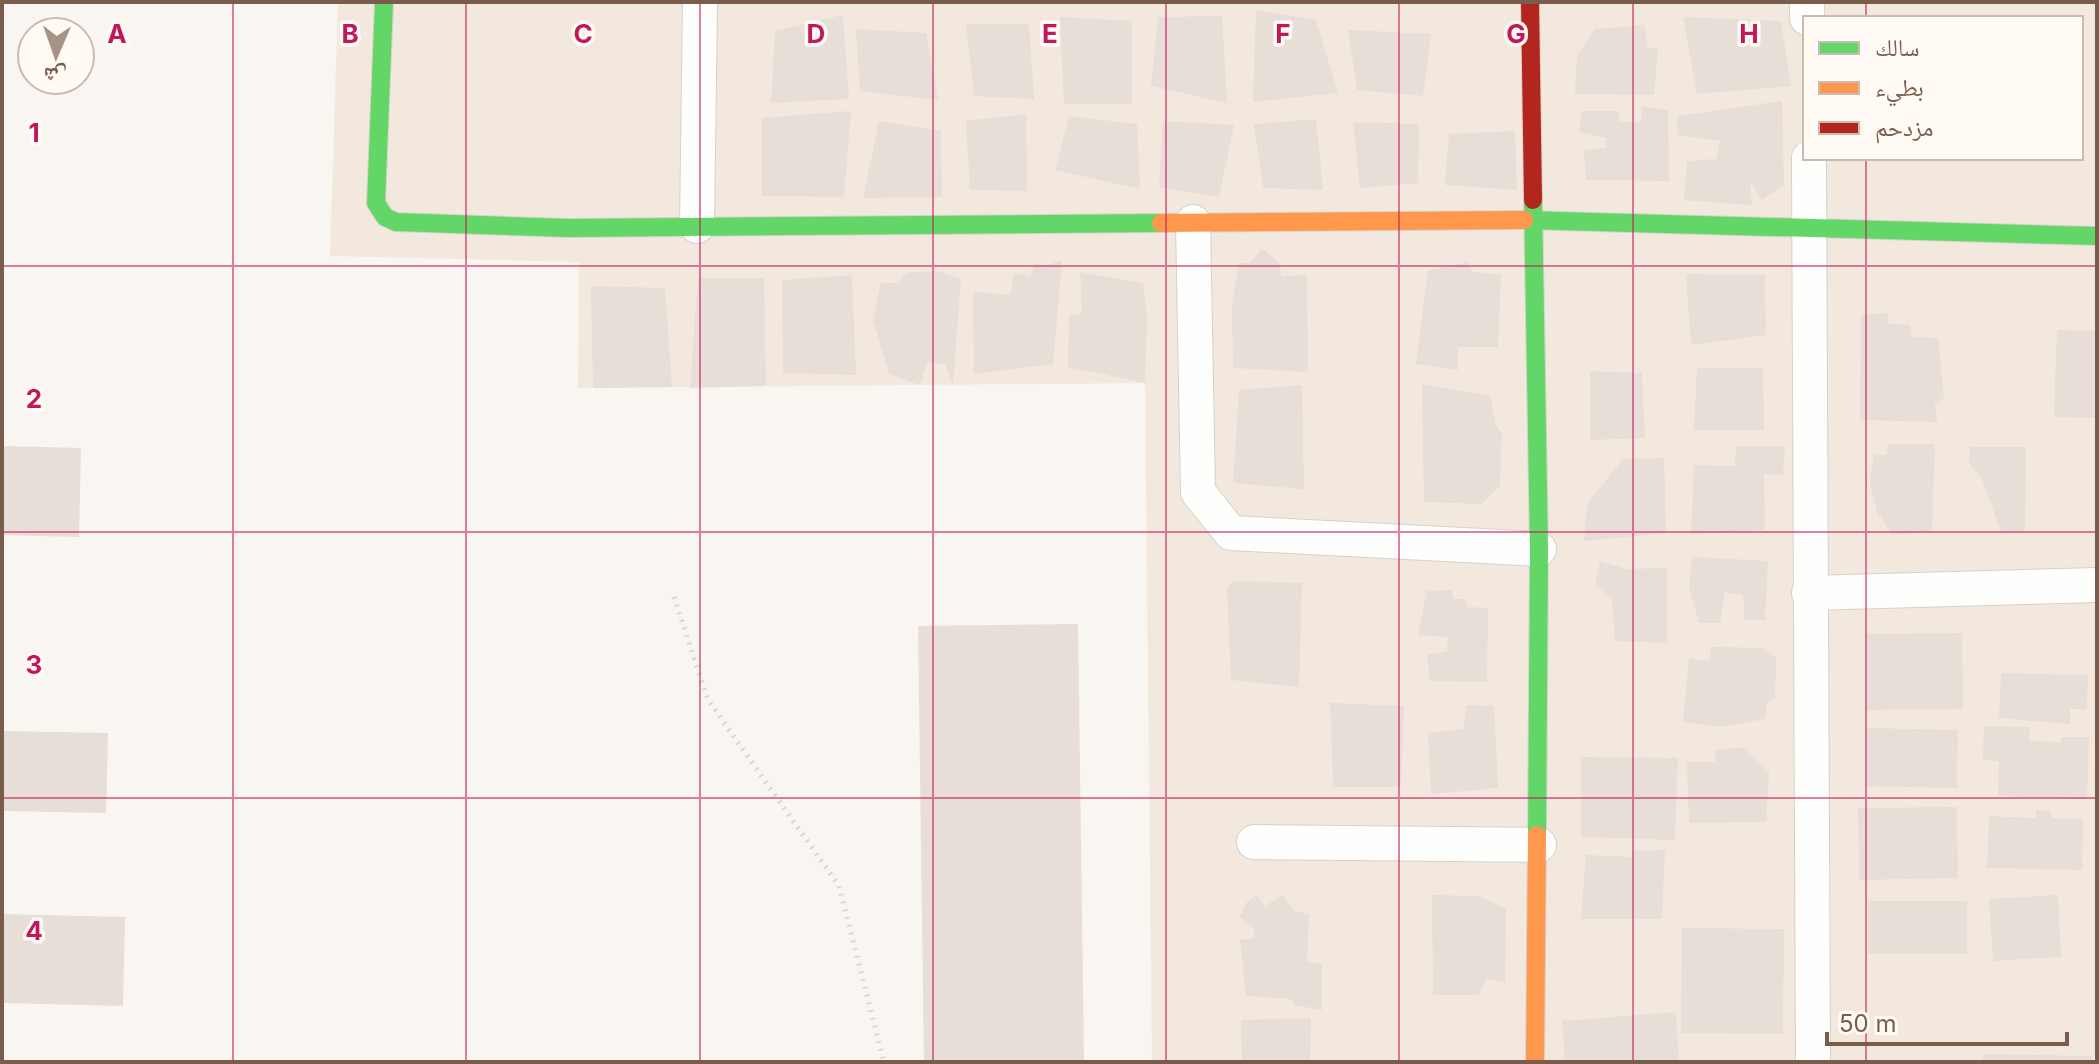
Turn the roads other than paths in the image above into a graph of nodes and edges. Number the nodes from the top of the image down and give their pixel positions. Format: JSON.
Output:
{"nodes":[{"id":1,"x":384,"y":2,"type":"edge"},
{"id":2,"x":700,"y":2,"type":"edge"},
{"id":3,"x":1530,"y":2,"type":"edge"},
{"id":4,"x":1809,"y":160,"type":"edge"},
{"id":5,"x":1533,"y":220,"type":"junction"},
{"id":6,"x":1193,"y":222,"type":"junction"},
{"id":7,"x":697,"y":226,"type":"junction"},
{"id":8,"x":1811,"y":231,"type":"junction"},
{"id":9,"x":2097,"y":236,"type":"edge"},
{"id":10,"x":1539,"y":549,"type":"junction"},
{"id":11,"x":2097,"y":585,"type":"edge"},
{"id":12,"x":1809,"y":593,"type":"junction"},
{"id":13,"x":1254,"y":842,"type":"dead end"},
{"id":14,"x":1539,"y":845,"type":"junction"},
{"id":15,"x":1535,"y":1062,"type":"edge"},
{"id":16,"x":1813,"y":1062,"type":"edge"}],
"edges":[{"from":1,"to":7,"type":"street"},
{"from":2,"to":7,"type":"street"},
{"from":3,"to":5,"type":"street"},
{"from":4,"to":8,"type":"street"},
{"from":5,"to":6,"type":"street"},
{"from":5,"to":8,"type":"street"},
{"from":5,"to":10,"type":"street"},
{"from":6,"to":7,"type":"street"},
{"from":6,"to":10,"type":"street"},
{"from":8,"to":9,"type":"street"},
{"from":8,"to":12,"type":"street"},
{"from":10,"to":14,"type":"street"},
{"from":11,"to":12,"type":"street"},
{"from":12,"to":16,"type":"street"},
{"from":13,"to":14,"type":"street"},
{"from":14,"to":15,"type":"street"}]}
